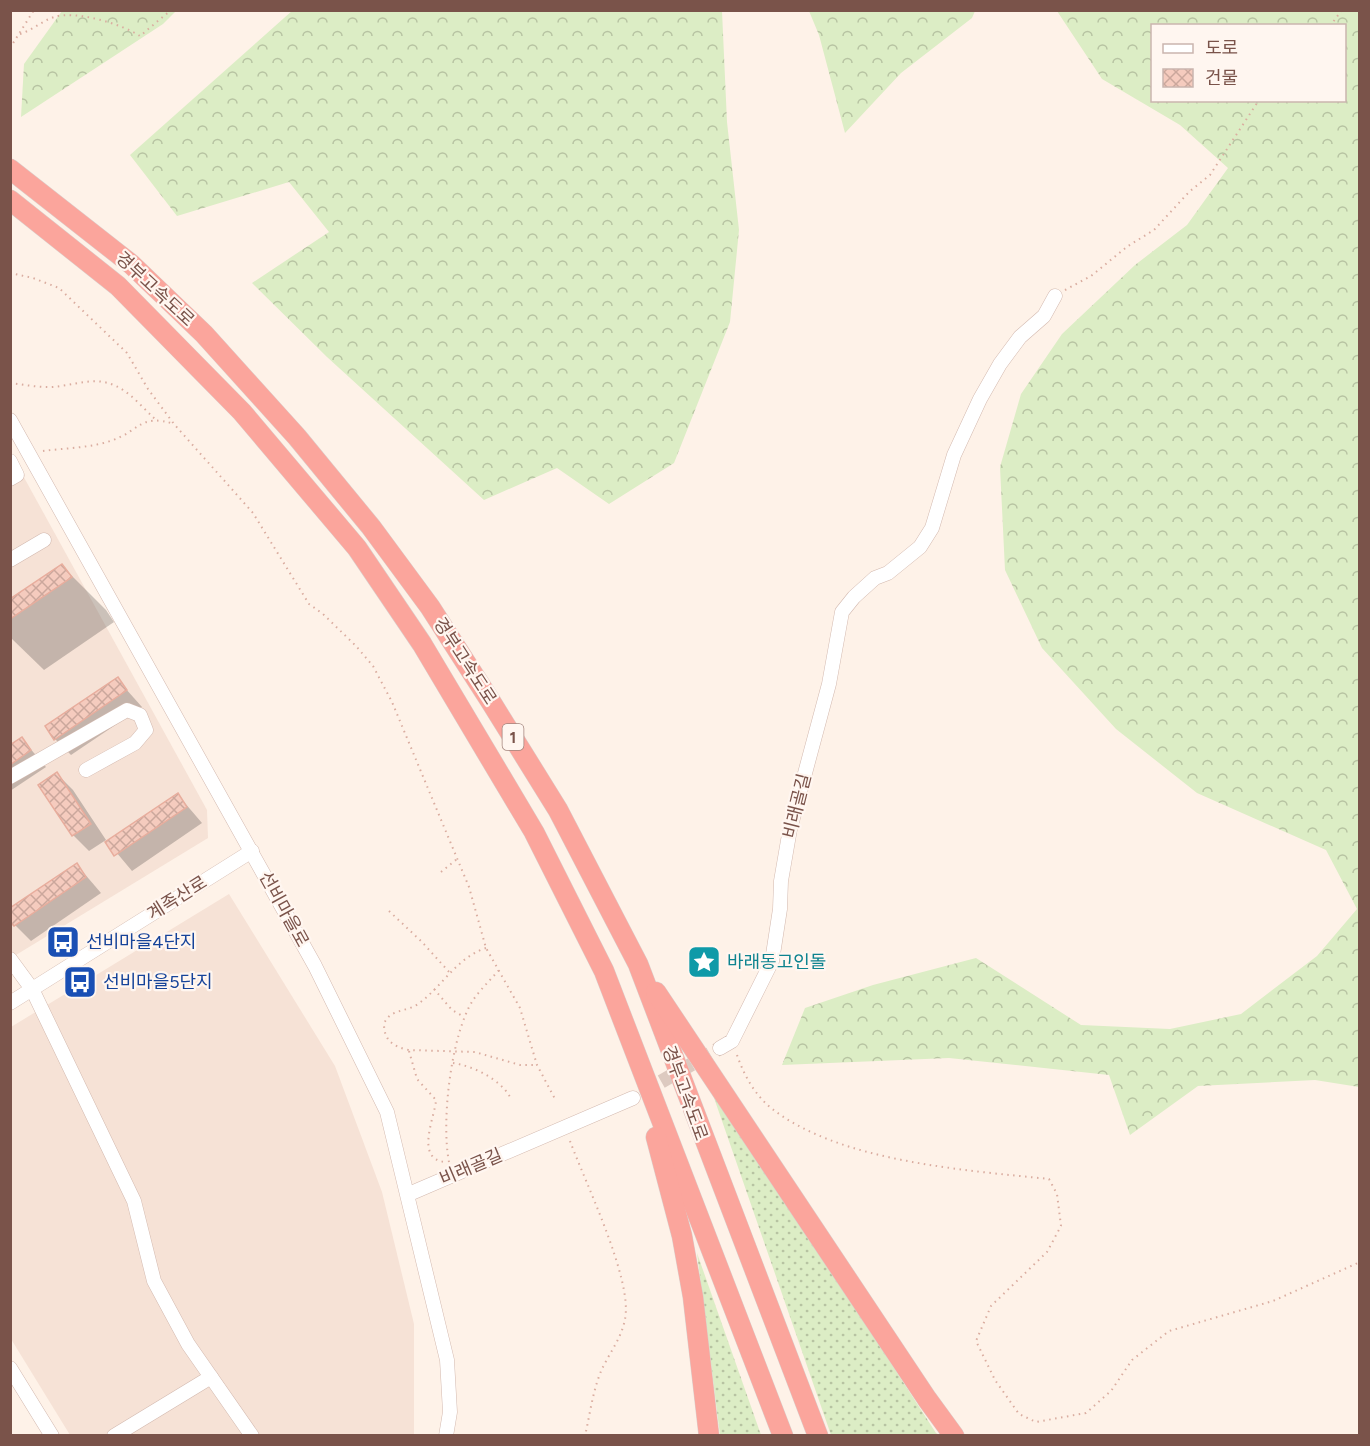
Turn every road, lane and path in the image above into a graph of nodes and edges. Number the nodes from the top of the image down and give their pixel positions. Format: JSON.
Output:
{"nodes":[{"id":1,"x":34,"y":10,"type":"edge"},
{"id":2,"x":171,"y":10,"type":"edge"},
{"id":3,"x":1342,"y":10,"type":"edge"},
{"id":4,"x":1332,"y":24,"type":"edge"},
{"id":5,"x":20,"y":34,"type":"junction"},
{"id":6,"x":10,"y":48,"type":"edge"},
{"id":7,"x":1258,"y":102,"type":"edge"},
{"id":8,"x":10,"y":170,"type":"edge"},
{"id":9,"x":10,"y":200,"type":"edge"},
{"id":10,"x":10,"y":273,"type":"edge"},
{"id":11,"x":1055,"y":296,"type":"joint"},
{"id":12,"x":10,"y":383,"type":"edge"},
{"id":13,"x":155,"y":419,"type":"junction"},
{"id":14,"x":10,"y":420,"type":"edge"},
{"id":15,"x":174,"y":424,"type":"junction"},
{"id":16,"x":40,"y":452,"type":"dead end"},
{"id":17,"x":10,"y":461,"type":"edge"},
{"id":18,"x":10,"y":479,"type":"edge"},
{"id":19,"x":44,"y":540,"type":"dead end"},
{"id":20,"x":10,"y":560,"type":"edge"},
{"id":21,"x":86,"y":770,"type":"dead end"},
{"id":22,"x":10,"y":777,"type":"edge"},
{"id":23,"x":252,"y":851,"type":"junction"},
{"id":24,"x":457,"y":859,"type":"junction"},
{"id":25,"x":441,"y":872,"type":"dead end"},
{"id":26,"x":388,"y":911,"type":"dead end"},
{"id":27,"x":486,"y":948,"type":"junction"},
{"id":28,"x":10,"y":959,"type":"edge"},
{"id":29,"x":638,"y":964,"type":"junction"},
{"id":30,"x":500,"y":969,"type":"junction"},
{"id":31,"x":604,"y":971,"type":"junction"},
{"id":32,"x":450,"y":972,"type":"junction"},
{"id":33,"x":32,"y":989,"type":"junction"},
{"id":34,"x":434,"y":989,"type":"junction"},
{"id":35,"x":10,"y":1003,"type":"edge"},
{"id":36,"x":465,"y":1017,"type":"junction"},
{"id":37,"x":726,"y":1044,"type":"joint"},
{"id":38,"x":409,"y":1050,"type":"junction"},
{"id":39,"x":456,"y":1053,"type":"junction"},
{"id":40,"x":453,"y":1063,"type":"junction"},
{"id":41,"x":537,"y":1065,"type":"junction"},
{"id":42,"x":510,"y":1097,"type":"dead end"},
{"id":43,"x":633,"y":1098,"type":"tunnel mouth"},
{"id":44,"x":555,"y":1099,"type":"dead end"},
{"id":45,"x":565,"y":1127,"type":"junction"},
{"id":46,"x":409,"y":1194,"type":"junction"},
{"id":47,"x":1359,"y":1262,"type":"edge"},
{"id":48,"x":10,"y":1368,"type":"edge"},
{"id":49,"x":211,"y":1377,"type":"junction"},
{"id":50,"x":52,"y":1436,"type":"edge"},
{"id":51,"x":114,"y":1436,"type":"edge"},
{"id":52,"x":252,"y":1436,"type":"edge"},
{"id":53,"x":446,"y":1436,"type":"edge"},
{"id":54,"x":585,"y":1436,"type":"edge"},
{"id":55,"x":709,"y":1436,"type":"edge"},
{"id":56,"x":783,"y":1436,"type":"edge"},
{"id":57,"x":818,"y":1436,"type":"edge"},
{"id":58,"x":954,"y":1436,"type":"edge"}],
"edges":[{"from":1,"to":5,"type":"path"},
{"from":2,"to":5,"type":"path"},
{"from":3,"to":4,"type":"path"},
{"from":5,"to":6,"type":"path"},
{"from":7,"to":11,"type":"path"},
{"from":8,"to":29,"type":"highway","name":"경부고속도로","number":"1"},
{"from":9,"to":31,"type":"highway","name":"경부고속도로","number":"1"},
{"from":10,"to":15,"type":"path"},
{"from":11,"to":37,"type":"street","name":"비래골길"},
{"from":12,"to":13,"type":"path"},
{"from":13,"to":15,"type":"path"},
{"from":13,"to":16,"type":"path"},
{"from":14,"to":23,"type":"street","name":"선비마을로"},
{"from":15,"to":24,"type":"path"},
{"from":17,"to":18,"type":"street"},
{"from":19,"to":20,"type":"street"},
{"from":21,"to":22,"type":"street"},
{"from":23,"to":33,"type":"street","name":"계족산로"},
{"from":23,"to":46,"type":"street","name":"선비마을로"},
{"from":24,"to":25,"type":"path"},
{"from":24,"to":27,"type":"path"},
{"from":26,"to":32,"type":"path"},
{"from":27,"to":30,"type":"path"},
{"from":27,"to":32,"type":"path"},
{"from":28,"to":33,"type":"street"},
{"from":29,"to":57,"type":"highway","name":"경부고속도로","number":"1"},
{"from":29,"to":58,"type":"highway"},
{"from":30,"to":36,"type":"path"},
{"from":30,"to":41,"type":"path"},
{"from":31,"to":55,"type":"highway"},
{"from":31,"to":56,"type":"highway","name":"경부고속도로","number":"1"},
{"from":32,"to":34,"type":"path"},
{"from":33,"to":35,"type":"street","name":"계족산로"},
{"from":33,"to":49,"type":"street"},
{"from":34,"to":36,"type":"path"},
{"from":34,"to":38,"type":"path"},
{"from":36,"to":39,"type":"path"},
{"from":37,"to":47,"type":"path"},
{"from":38,"to":39,"type":"path"},
{"from":38,"to":40,"type":"path"},
{"from":39,"to":40,"type":"path"},
{"from":39,"to":41,"type":"path"},
{"from":40,"to":42,"type":"path"},
{"from":41,"to":44,"type":"path"},
{"from":43,"to":45,"type":"street","name":"비래골길"},
{"from":45,"to":46,"type":"street","name":"비래골길"},
{"from":45,"to":54,"type":"path"},
{"from":46,"to":53,"type":"street","name":"선비마을로"},
{"from":48,"to":50,"type":"street"},
{"from":49,"to":51,"type":"street"},
{"from":49,"to":52,"type":"street"}]}
